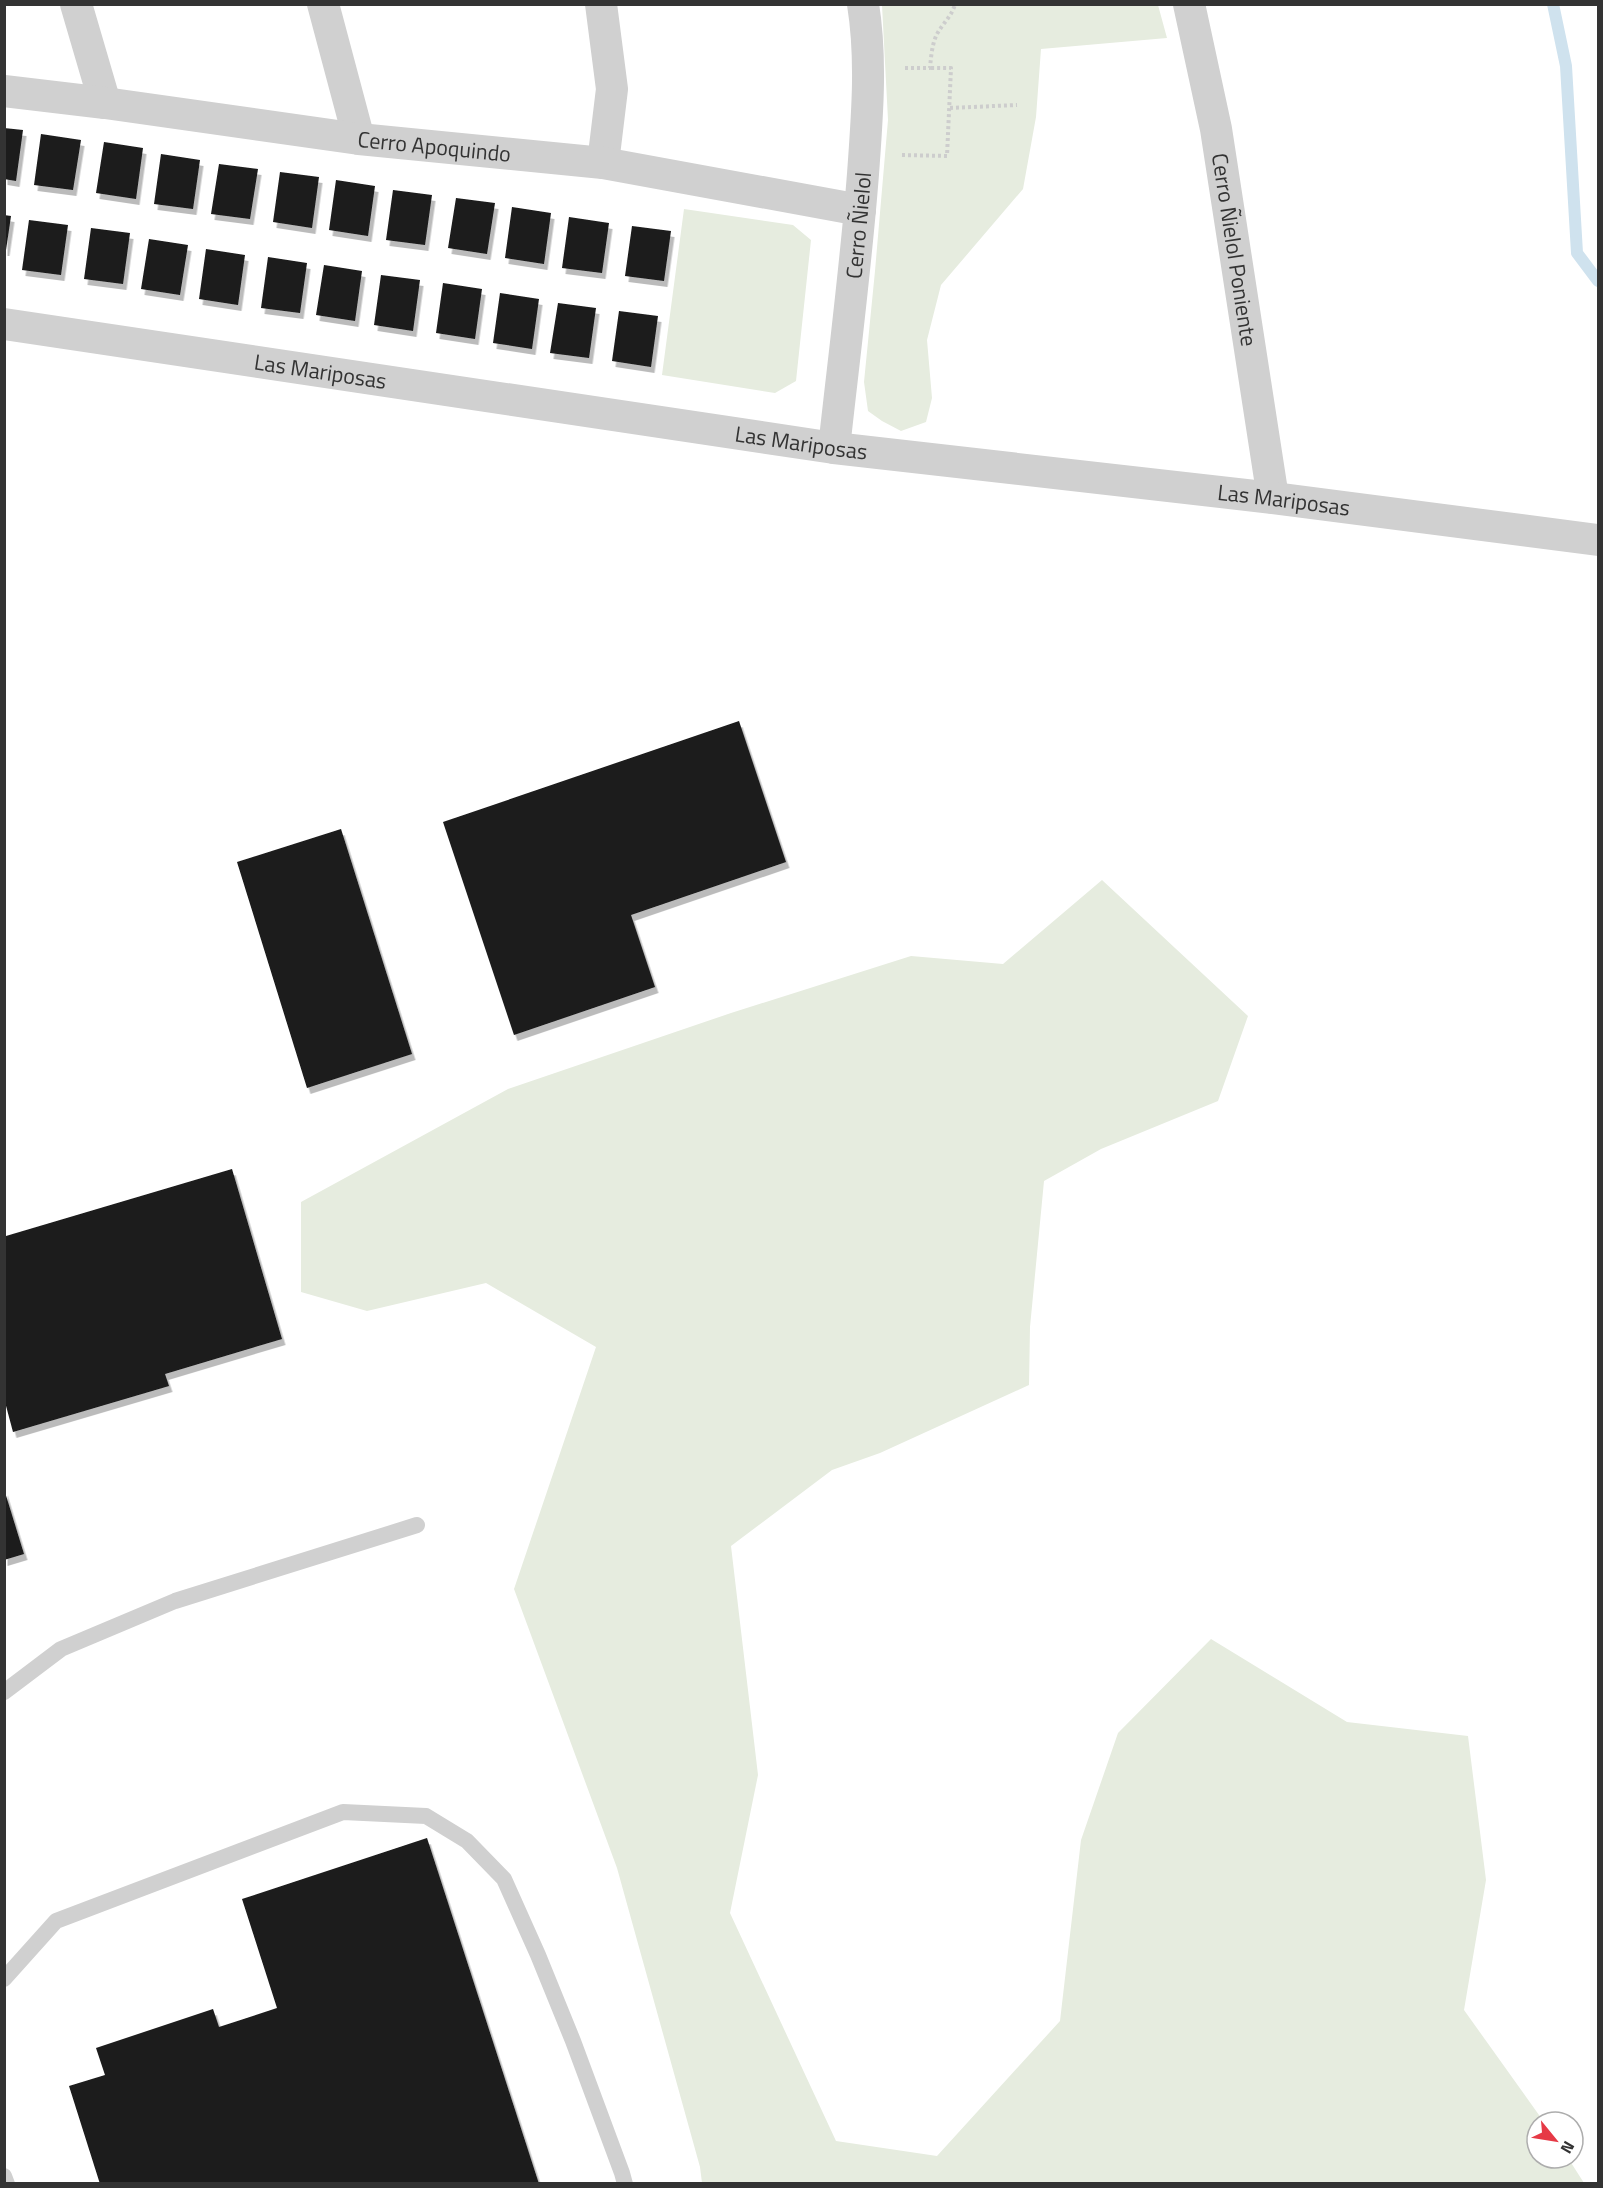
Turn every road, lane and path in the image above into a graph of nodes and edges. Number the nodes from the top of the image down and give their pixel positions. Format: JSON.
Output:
{"nodes":[{"id":1,"x":76,"y":4,"type":"edge"},
{"id":2,"x":323,"y":4,"type":"edge"},
{"id":3,"x":601,"y":4,"type":"edge"},
{"id":4,"x":862,"y":4,"type":"edge"},
{"id":5,"x":955,"y":4,"type":"edge"},
{"id":6,"x":1189,"y":4,"type":"edge"},
{"id":7,"x":904,"y":68,"type":"dead end"},
{"id":8,"x":930,"y":68,"type":"junction"},
{"id":9,"x":4,"y":91,"type":"edge"},
{"id":10,"x":105,"y":103,"type":"junction"},
{"id":11,"x":1017,"y":105,"type":"dead end"},
{"id":12,"x":950,"y":108,"type":"junction"},
{"id":13,"x":359,"y":139,"type":"junction"},
{"id":14,"x":902,"y":154,"type":"dead end"},
{"id":15,"x":603,"y":163,"type":"junction"},
{"id":16,"x":860,"y":210,"type":"junction"},
{"id":17,"x":4,"y":324,"type":"edge"},
{"id":18,"x":834,"y":448,"type":"junction"},
{"id":19,"x":1274,"y":498,"type":"junction"},
{"id":20,"x":1599,"y":540,"type":"edge"},
{"id":21,"x":417,"y":1525,"type":"dead end"},
{"id":22,"x":4,"y":1692,"type":"edge"},
{"id":23,"x":4,"y":1979,"type":"edge"},
{"id":24,"x":4,"y":2176,"type":"edge"},
{"id":25,"x":7,"y":2184,"type":"edge"},
{"id":26,"x":625,"y":2184,"type":"edge"}],
"edges":[{"from":1,"to":10,"type":"street"},
{"from":2,"to":13,"type":"street"},
{"from":3,"to":15,"type":"street"},
{"from":4,"to":16,"type":"street","name":"Cerro Ñielol"},
{"from":5,"to":8,"type":"path"},
{"from":6,"to":19,"type":"street","name":"Cerro Ñielol Poniente"},
{"from":7,"to":8,"type":"path"},
{"from":8,"to":12,"type":"path"},
{"from":9,"to":10,"type":"street","name":"Cerro Apoquindo"},
{"from":10,"to":13,"type":"street","name":"Cerro Apoquindo"},
{"from":11,"to":12,"type":"path"},
{"from":12,"to":14,"type":"path"},
{"from":13,"to":15,"type":"street","name":"Cerro Apoquindo"},
{"from":15,"to":16,"type":"street","name":"Cerro Apoquindo"},
{"from":16,"to":18,"type":"street","name":"Cerro Ñielol"},
{"from":17,"to":18,"type":"street","name":"Las Mariposas"},
{"from":18,"to":19,"type":"street","name":"Las Mariposas"},
{"from":19,"to":20,"type":"street","name":"Las Mariposas"},
{"from":21,"to":22,"type":"lane"},
{"from":23,"to":26,"type":"lane"},
{"from":24,"to":25,"type":"lane"}]}
